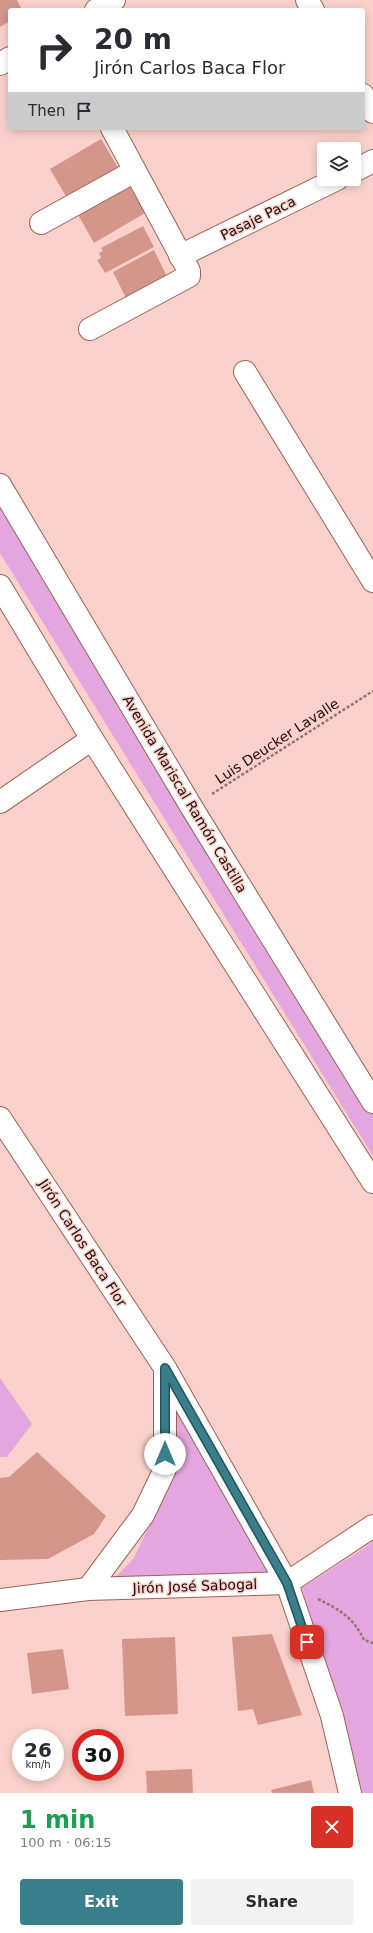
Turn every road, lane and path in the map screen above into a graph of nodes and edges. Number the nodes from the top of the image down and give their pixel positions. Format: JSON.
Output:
{"nodes":[{"id":1,"x":114,"y":0,"type":"edge"},
{"id":2,"x":100,"y":8,"type":"edge"},
{"id":3,"x":365,"y":98,"type":"edge"},
{"id":4,"x":373,"y":112,"type":"edge"},
{"id":5,"x":113,"y":130,"type":"edge"},
{"id":6,"x":373,"y":161,"type":"edge"},
{"id":7,"x":361,"y":167,"type":"edge"},
{"id":8,"x":135,"y":171,"type":"junction"},
{"id":9,"x":323,"y":186,"type":"edge"},
{"id":10,"x":41,"y":223,"type":"dead end"},
{"id":11,"x":180,"y":256,"type":"junction"},
{"id":12,"x":90,"y":329,"type":"dead end"},
{"id":13,"x":245,"y":372,"type":"dead end"},
{"id":14,"x":0,"y":485,"type":"edge"},
{"id":15,"x":373,"y":582,"type":"edge"},
{"id":16,"x":0,"y":586,"type":"edge"},
{"id":17,"x":373,"y":691,"type":"edge"},
{"id":18,"x":92,"y":740,"type":"junction"},
{"id":19,"x":0,"y":802,"type":"edge"},
{"id":20,"x":192,"y":808,"type":"junction"},
{"id":21,"x":373,"y":1102,"type":"edge"},
{"id":22,"x":0,"y":1118,"type":"edge"},
{"id":23,"x":373,"y":1182,"type":"edge"},
{"id":24,"x":165,"y":1368,"type":"junction"},
{"id":25,"x":373,"y":1526,"type":"edge"},
{"id":26,"x":287,"y":1583,"type":"junction"},
{"id":27,"x":88,"y":1590,"type":"junction"},
{"id":28,"x":0,"y":1600,"type":"edge"},
{"id":29,"x":373,"y":1643,"type":"edge"},
{"id":30,"x":350,"y":1793,"type":"edge"}],
"edges":[{"from":1,"to":2,"type":"street"},
{"from":3,"to":4,"type":"street"},
{"from":5,"to":8,"type":"street"},
{"from":6,"to":7,"type":"street"},
{"from":8,"to":10,"type":"street"},
{"from":8,"to":11,"type":"street"},
{"from":9,"to":11,"type":"street","name":"Pasaje Paca"},
{"from":11,"to":12,"type":"street"},
{"from":13,"to":15,"type":"street"},
{"from":14,"to":20,"type":"street","name":"Avenida Mariscal Ramón Castilla"},
{"from":16,"to":18,"type":"street"},
{"from":17,"to":20,"type":"path","name":"Luis Deucker Lavalle"},
{"from":18,"to":19,"type":"street"},
{"from":18,"to":23,"type":"street"},
{"from":20,"to":21,"type":"street","name":"Avenida Mariscal Ramón Castilla"},
{"from":22,"to":24,"type":"street","name":"Jirón Carlos Baca Flor"},
{"from":24,"to":26,"type":"street","name":"Jirón Carlos Baca Flor"},
{"from":24,"to":27,"type":"street"},
{"from":25,"to":26,"type":"street"},
{"from":26,"to":27,"type":"street","name":"Jirón José Sabogal"},
{"from":26,"to":29,"type":"path"},
{"from":26,"to":30,"type":"street","name":"Jirón Carlos Baca Flor"},
{"from":27,"to":28,"type":"street","name":"Jirón José Sabogal"}]}
